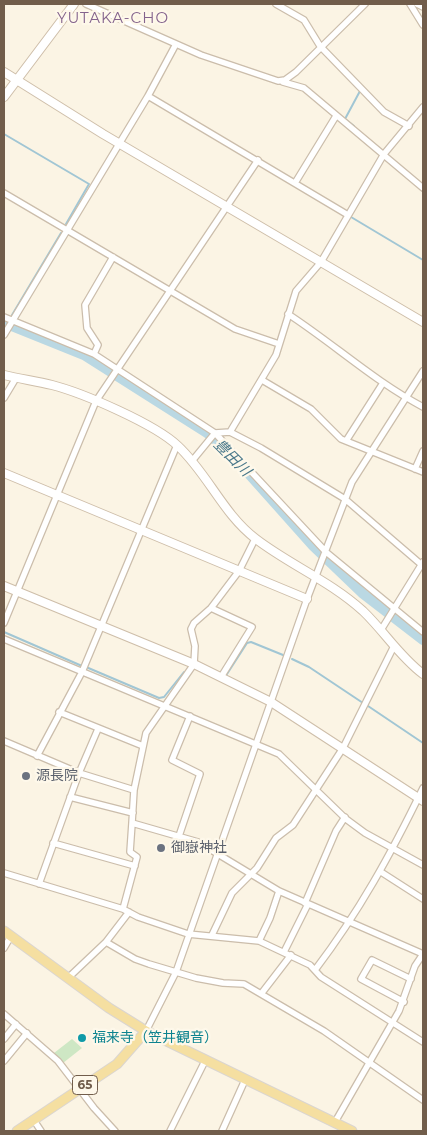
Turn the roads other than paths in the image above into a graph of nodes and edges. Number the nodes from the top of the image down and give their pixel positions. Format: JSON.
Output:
{"nodes":[{"id":1,"x":74,"y":4,"type":"edge"},
{"id":2,"x":86,"y":4,"type":"edge"},
{"id":3,"x":276,"y":4,"type":"edge"},
{"id":4,"x":364,"y":4,"type":"edge"},
{"id":5,"x":410,"y":4,"type":"edge"},
{"id":6,"x":418,"y":4,"type":"edge"},
{"id":7,"x":423,"y":7,"type":"edge"},
{"id":8,"x":423,"y":25,"type":"edge"},
{"id":9,"x":176,"y":44,"type":"junction"},
{"id":10,"x":320,"y":46,"type":"junction"},
{"id":11,"x":4,"y":72,"type":"edge"},
{"id":12,"x":16,"y":79,"type":"junction"},
{"id":13,"x":278,"y":80,"type":"junction"},
{"id":14,"x":148,"y":96,"type":"junction"},
{"id":15,"x":4,"y":97,"type":"edge"},
{"id":16,"x":423,"y":107,"type":"edge"},
{"id":17,"x":336,"y":116,"type":"junction"},
{"id":18,"x":408,"y":126,"type":"junction"},
{"id":19,"x":119,"y":144,"type":"junction"},
{"id":20,"x":384,"y":154,"type":"junction"},
{"id":21,"x":258,"y":160,"type":"junction"},
{"id":22,"x":295,"y":183,"type":"junction"},
{"id":23,"x":423,"y":188,"type":"edge"},
{"id":24,"x":4,"y":193,"type":"edge"},
{"id":25,"x":227,"y":208,"type":"junction"},
{"id":26,"x":348,"y":215,"type":"junction"},
{"id":27,"x":67,"y":230,"type":"junction"},
{"id":28,"x":113,"y":257,"type":"junction"},
{"id":29,"x":321,"y":262,"type":"junction"},
{"id":30,"x":170,"y":292,"type":"junction"},
{"id":31,"x":288,"y":314,"type":"junction"},
{"id":32,"x":4,"y":317,"type":"edge"},
{"id":33,"x":13,"y":321,"type":"junction"},
{"id":34,"x":423,"y":322,"type":"edge"},
{"id":35,"x":4,"y":335,"type":"edge"},
{"id":36,"x":279,"y":344,"type":"junction"},
{"id":37,"x":94,"y":354,"type":"junction"},
{"id":38,"x":118,"y":369,"type":"junction"},
{"id":39,"x":423,"y":370,"type":"edge"},
{"id":40,"x":4,"y":375,"type":"edge"},
{"id":41,"x":16,"y":378,"type":"junction"},
{"id":42,"x":262,"y":380,"type":"junction"},
{"id":43,"x":383,"y":383,"type":"junction"},
{"id":44,"x":4,"y":398,"type":"edge"},
{"id":45,"x":406,"y":398,"type":"junction"},
{"id":46,"x":96,"y":401,"type":"junction"},
{"id":47,"x":423,"y":407,"type":"edge"},
{"id":48,"x":215,"y":432,"type":"junction"},
{"id":49,"x":230,"y":432,"type":"junction"},
{"id":50,"x":346,"y":441,"type":"junction"},
{"id":51,"x":178,"y":445,"type":"junction"},
{"id":52,"x":370,"y":450,"type":"junction"},
{"id":53,"x":423,"y":451,"type":"edge"},
{"id":54,"x":192,"y":461,"type":"junction"},
{"id":55,"x":415,"y":469,"type":"junction"},
{"id":56,"x":423,"y":472,"type":"edge"},
{"id":57,"x":4,"y":473,"type":"edge"},
{"id":58,"x":57,"y":495,"type":"junction"},
{"id":59,"x":345,"y":499,"type":"junction"},
{"id":60,"x":141,"y":530,"type":"junction"},
{"id":61,"x":255,"y":539,"type":"junction"},
{"id":62,"x":325,"y":552,"type":"junction"},
{"id":63,"x":423,"y":564,"type":"edge"},
{"id":64,"x":239,"y":571,"type":"junction"},
{"id":65,"x":316,"y":576,"type":"junction"},
{"id":66,"x":4,"y":586,"type":"edge"},
{"id":67,"x":17,"y":592,"type":"junction"},
{"id":68,"x":307,"y":599,"type":"junction"},
{"id":69,"x":211,"y":608,"type":"junction"},
{"id":70,"x":394,"y":609,"type":"junction"},
{"id":71,"x":4,"y":623,"type":"edge"},
{"id":72,"x":101,"y":627,"type":"junction"},
{"id":73,"x":381,"y":630,"type":"junction"},
{"id":74,"x":423,"y":632,"type":"edge"},
{"id":75,"x":4,"y":639,"type":"edge"},
{"id":76,"x":394,"y":646,"type":"junction"},
{"id":77,"x":194,"y":664,"type":"junction"},
{"id":78,"x":84,"y":668,"type":"junction"},
{"id":79,"x":423,"y":674,"type":"edge"},
{"id":80,"x":221,"y":677,"type":"junction"},
{"id":81,"x":271,"y":702,"type":"junction"},
{"id":82,"x":164,"y":705,"type":"junction"},
{"id":83,"x":59,"y":712,"type":"junction"},
{"id":84,"x":190,"y":716,"type":"junction"},
{"id":85,"x":98,"y":729,"type":"junction"},
{"id":86,"x":4,"y":741,"type":"edge"},
{"id":87,"x":256,"y":743,"type":"junction"},
{"id":88,"x":143,"y":746,"type":"junction"},
{"id":89,"x":343,"y":748,"type":"junction"},
{"id":90,"x":37,"y":756,"type":"junction"},
{"id":91,"x":79,"y":773,"type":"junction"},
{"id":92,"x":423,"y":788,"type":"edge"},
{"id":93,"x":134,"y":790,"type":"junction"},
{"id":94,"x":316,"y":790,"type":"junction"},
{"id":95,"x":70,"y":797,"type":"junction"},
{"id":96,"x":421,"y":799,"type":"edge"},
{"id":97,"x":133,"y":813,"type":"junction"},
{"id":98,"x":345,"y":817,"type":"junction"},
{"id":99,"x":132,"y":823,"type":"junction"},
{"id":100,"x":179,"y":836,"type":"junction"},
{"id":101,"x":53,"y":843,"type":"junction"},
{"id":102,"x":394,"y":848,"type":"junction"},
{"id":103,"x":217,"y":854,"type":"junction"},
{"id":104,"x":423,"y":865,"type":"edge"},
{"id":105,"x":135,"y":866,"type":"junction"},
{"id":106,"x":380,"y":872,"type":"junction"},
{"id":107,"x":4,"y":873,"type":"edge"},
{"id":108,"x":251,"y":874,"type":"junction"},
{"id":109,"x":39,"y":884,"type":"junction"},
{"id":110,"x":279,"y":892,"type":"junction"},
{"id":111,"x":423,"y":900,"type":"edge"},
{"id":112,"x":307,"y":903,"type":"junction"},
{"id":113,"x":126,"y":911,"type":"junction"},
{"id":114,"x":350,"y":922,"type":"junction"},
{"id":115,"x":8,"y":933,"type":"edge"},
{"id":116,"x":188,"y":934,"type":"junction"},
{"id":117,"x":212,"y":935,"type":"junction"},
{"id":118,"x":259,"y":941,"type":"junction"},
{"id":119,"x":106,"y":942,"type":"junction"},
{"id":120,"x":4,"y":948,"type":"edge"},
{"id":121,"x":287,"y":954,"type":"junction"},
{"id":122,"x":423,"y":954,"type":"edge"},
{"id":123,"x":315,"y":970,"type":"junction"},
{"id":124,"x":176,"y":972,"type":"junction"},
{"id":125,"x":68,"y":978,"type":"junction"},
{"id":126,"x":410,"y":979,"type":"junction"},
{"id":127,"x":261,"y":994,"type":"junction"},
{"id":128,"x":404,"y":1002,"type":"junction"},
{"id":129,"x":4,"y":1014,"type":"edge"},
{"id":130,"x":393,"y":1023,"type":"junction"},
{"id":131,"x":16,"y":1024,"type":"junction"},
{"id":132,"x":146,"y":1031,"type":"junction"},
{"id":133,"x":27,"y":1033,"type":"junction"},
{"id":134,"x":4,"y":1038,"type":"edge"},
{"id":135,"x":423,"y":1042,"type":"edge"},
{"id":136,"x":4,"y":1061,"type":"edge"},
{"id":137,"x":206,"y":1061,"type":"junction"},
{"id":138,"x":369,"y":1062,"type":"junction"},
{"id":139,"x":246,"y":1080,"type":"junction"},
{"id":140,"x":79,"y":1089,"type":"junction"},
{"id":141,"x":423,"y":1100,"type":"edge"},
{"id":142,"x":33,"y":1119,"type":"junction"},
{"id":143,"x":337,"y":1126,"type":"edge"},
{"id":144,"x":17,"y":1131,"type":"edge"},
{"id":145,"x":41,"y":1131,"type":"edge"},
{"id":146,"x":115,"y":1131,"type":"edge"},
{"id":147,"x":170,"y":1131,"type":"edge"},
{"id":148,"x":222,"y":1131,"type":"edge"},
{"id":149,"x":352,"y":1131,"type":"edge"}],
"edges":[{"from":1,"to":12,"type":"street"},
{"from":2,"to":9,"type":"street"},
{"from":3,"to":10,"type":"street"},
{"from":4,"to":10,"type":"street"},
{"from":5,"to":8,"type":"street"},
{"from":6,"to":7,"type":"street"},
{"from":9,"to":13,"type":"street"},
{"from":9,"to":14,"type":"street"},
{"from":10,"to":13,"type":"street"},
{"from":10,"to":18,"type":"street"},
{"from":11,"to":12,"type":"street"},
{"from":12,"to":15,"type":"street"},
{"from":12,"to":19,"type":"street"},
{"from":13,"to":17,"type":"street"},
{"from":14,"to":19,"type":"street"},
{"from":14,"to":21,"type":"street"},
{"from":16,"to":18,"type":"street"},
{"from":17,"to":20,"type":"street"},
{"from":17,"to":22,"type":"street"},
{"from":18,"to":20,"type":"street"},
{"from":19,"to":25,"type":"street"},
{"from":19,"to":27,"type":"street"},
{"from":20,"to":23,"type":"street"},
{"from":20,"to":26,"type":"street"},
{"from":21,"to":22,"type":"street"},
{"from":21,"to":25,"type":"street"},
{"from":22,"to":26,"type":"street"},
{"from":24,"to":27,"type":"street"},
{"from":25,"to":29,"type":"street"},
{"from":25,"to":30,"type":"street"},
{"from":26,"to":29,"type":"street"},
{"from":27,"to":28,"type":"street"},
{"from":27,"to":33,"type":"street"},
{"from":28,"to":30,"type":"street"},
{"from":28,"to":37,"type":"street"},
{"from":29,"to":31,"type":"street"},
{"from":29,"to":34,"type":"street"},
{"from":30,"to":36,"type":"street"},
{"from":30,"to":38,"type":"street"},
{"from":31,"to":36,"type":"street"},
{"from":31,"to":43,"type":"street"},
{"from":32,"to":33,"type":"street"},
{"from":33,"to":35,"type":"street"},
{"from":33,"to":37,"type":"street"},
{"from":36,"to":42,"type":"street"},
{"from":37,"to":38,"type":"street"},
{"from":38,"to":46,"type":"street"},
{"from":38,"to":48,"type":"street"},
{"from":39,"to":45,"type":"street"},
{"from":40,"to":41,"type":"street"},
{"from":41,"to":44,"type":"street"},
{"from":41,"to":46,"type":"street"},
{"from":42,"to":49,"type":"street"},
{"from":42,"to":50,"type":"street"},
{"from":43,"to":45,"type":"street"},
{"from":43,"to":50,"type":"street"},
{"from":45,"to":47,"type":"street"},
{"from":45,"to":52,"type":"street"},
{"from":46,"to":51,"type":"street"},
{"from":46,"to":58,"type":"street"},
{"from":48,"to":49,"type":"street"},
{"from":48,"to":54,"type":"street"},
{"from":48,"to":62,"type":"street"},
{"from":49,"to":59,"type":"street"},
{"from":50,"to":52,"type":"street"},
{"from":51,"to":54,"type":"street"},
{"from":51,"to":60,"type":"street"},
{"from":52,"to":55,"type":"street"},
{"from":52,"to":59,"type":"street"},
{"from":53,"to":55,"type":"street"},
{"from":54,"to":61,"type":"street"},
{"from":55,"to":56,"type":"street"},
{"from":57,"to":58,"type":"street"},
{"from":58,"to":60,"type":"street"},
{"from":58,"to":67,"type":"street"},
{"from":59,"to":62,"type":"street"},
{"from":59,"to":63,"type":"street"},
{"from":60,"to":64,"type":"street"},
{"from":60,"to":72,"type":"street"},
{"from":61,"to":64,"type":"street"},
{"from":61,"to":65,"type":"street"},
{"from":62,"to":65,"type":"street"},
{"from":62,"to":70,"type":"street"},
{"from":63,"to":70,"type":"street"},
{"from":64,"to":68,"type":"street"},
{"from":64,"to":69,"type":"street"},
{"from":65,"to":68,"type":"street"},
{"from":65,"to":73,"type":"street"},
{"from":66,"to":67,"type":"street"},
{"from":67,"to":71,"type":"street"},
{"from":67,"to":72,"type":"street"},
{"from":68,"to":81,"type":"street"},
{"from":69,"to":77,"type":"street"},
{"from":69,"to":80,"type":"street"},
{"from":70,"to":73,"type":"street"},
{"from":70,"to":74,"type":"street"},
{"from":72,"to":77,"type":"street"},
{"from":72,"to":78,"type":"street"},
{"from":73,"to":76,"type":"street"},
{"from":75,"to":78,"type":"street"},
{"from":76,"to":79,"type":"street"},
{"from":76,"to":89,"type":"street"},
{"from":77,"to":80,"type":"street"},
{"from":77,"to":82,"type":"street"},
{"from":78,"to":82,"type":"street"},
{"from":78,"to":83,"type":"street"},
{"from":80,"to":81,"type":"street"},
{"from":81,"to":87,"type":"street"},
{"from":81,"to":89,"type":"street"},
{"from":82,"to":84,"type":"street"},
{"from":82,"to":88,"type":"street"},
{"from":83,"to":85,"type":"street"},
{"from":83,"to":90,"type":"street"},
{"from":84,"to":87,"type":"street"},
{"from":84,"to":100,"type":"street"},
{"from":85,"to":88,"type":"street"},
{"from":85,"to":91,"type":"street"},
{"from":86,"to":90,"type":"street"},
{"from":87,"to":94,"type":"street"},
{"from":87,"to":103,"type":"street"},
{"from":88,"to":93,"type":"street"},
{"from":89,"to":94,"type":"street"},
{"from":89,"to":96,"type":"street"},
{"from":90,"to":91,"type":"street"},
{"from":91,"to":93,"type":"street"},
{"from":91,"to":95,"type":"street"},
{"from":92,"to":96,"type":"street"},
{"from":93,"to":97,"type":"street"},
{"from":94,"to":98,"type":"street"},
{"from":94,"to":108,"type":"street"},
{"from":95,"to":97,"type":"street"},
{"from":95,"to":101,"type":"street"},
{"from":96,"to":102,"type":"street"},
{"from":97,"to":99,"type":"street"},
{"from":98,"to":102,"type":"street"},
{"from":98,"to":112,"type":"street"},
{"from":99,"to":100,"type":"street"},
{"from":99,"to":105,"type":"street"},
{"from":100,"to":103,"type":"street"},
{"from":101,"to":105,"type":"street"},
{"from":101,"to":109,"type":"street"},
{"from":102,"to":104,"type":"street"},
{"from":102,"to":106,"type":"street"},
{"from":103,"to":108,"type":"street"},
{"from":103,"to":116,"type":"street"},
{"from":105,"to":113,"type":"street"},
{"from":106,"to":111,"type":"street"},
{"from":106,"to":114,"type":"street"},
{"from":107,"to":109,"type":"street"},
{"from":108,"to":110,"type":"street"},
{"from":108,"to":117,"type":"street"},
{"from":109,"to":113,"type":"street"},
{"from":110,"to":112,"type":"street"},
{"from":110,"to":118,"type":"street"},
{"from":112,"to":114,"type":"street"},
{"from":112,"to":121,"type":"street"},
{"from":113,"to":116,"type":"street"},
{"from":113,"to":119,"type":"street"},
{"from":114,"to":122,"type":"street"},
{"from":114,"to":123,"type":"street"},
{"from":115,"to":120,"type":"street"},
{"from":115,"to":125,"type":"main road"},
{"from":116,"to":117,"type":"street"},
{"from":116,"to":124,"type":"street"},
{"from":117,"to":118,"type":"street"},
{"from":118,"to":121,"type":"street"},
{"from":119,"to":124,"type":"street"},
{"from":119,"to":125,"type":"street"},
{"from":121,"to":123,"type":"street"},
{"from":121,"to":127,"type":"street"},
{"from":122,"to":126,"type":"street"},
{"from":123,"to":130,"type":"street"},
{"from":124,"to":127,"type":"street"},
{"from":124,"to":132,"type":"street"},
{"from":125,"to":132,"type":"main road"},
{"from":126,"to":128,"type":"street"},
{"from":126,"to":128,"type":"street"},
{"from":127,"to":138,"type":"street"},
{"from":128,"to":130,"type":"street"},
{"from":129,"to":131,"type":"street"},
{"from":130,"to":135,"type":"street"},
{"from":130,"to":138,"type":"street"},
{"from":131,"to":133,"type":"street"},
{"from":131,"to":134,"type":"street"},
{"from":132,"to":137,"type":"main road"},
{"from":132,"to":140,"type":"main road","number":"65"},
{"from":133,"to":136,"type":"street"},
{"from":133,"to":140,"type":"street"},
{"from":137,"to":139,"type":"main road"},
{"from":137,"to":147,"type":"street"},
{"from":138,"to":141,"type":"street"},
{"from":138,"to":143,"type":"street"},
{"from":139,"to":143,"type":"main road"},
{"from":139,"to":148,"type":"street"},
{"from":140,"to":142,"type":"main road","number":"65"},
{"from":140,"to":146,"type":"street"},
{"from":142,"to":144,"type":"main road","number":"65"},
{"from":142,"to":145,"type":"street"},
{"from":143,"to":149,"type":"main road"}]}
